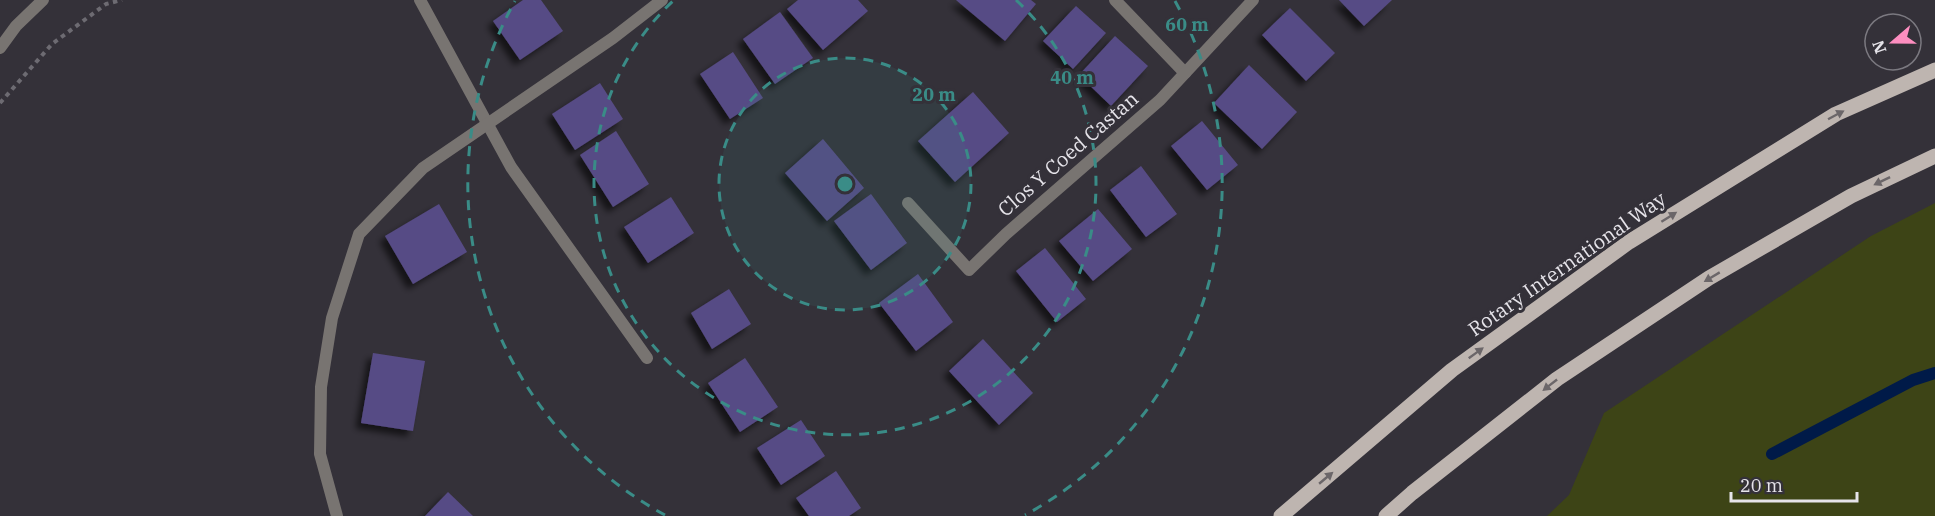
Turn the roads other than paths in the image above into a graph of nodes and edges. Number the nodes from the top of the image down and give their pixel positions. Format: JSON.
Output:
{"nodes":[{"id":1,"x":43,"y":0,"type":"edge"},
{"id":2,"x":420,"y":0,"type":"edge"},
{"id":3,"x":662,"y":0,"type":"edge"},
{"id":4,"x":1115,"y":0,"type":"edge"},
{"id":5,"x":1253,"y":0,"type":"edge"},
{"id":6,"x":0,"y":48,"type":"edge"},
{"id":7,"x":1935,"y":70,"type":"edge"},
{"id":8,"x":1185,"y":73,"type":"junction"},
{"id":9,"x":486,"y":124,"type":"junction"},
{"id":10,"x":1935,"y":156,"type":"edge"},
{"id":11,"x":908,"y":203,"type":"dead end"},
{"id":12,"x":648,"y":358,"type":"dead end"},
{"id":13,"x":337,"y":516,"type":"edge"},
{"id":14,"x":1281,"y":516,"type":"edge"},
{"id":15,"x":1386,"y":516,"type":"edge"}],
"edges":[{"from":1,"to":6,"type":"street"},
{"from":2,"to":9,"type":"street"},
{"from":3,"to":9,"type":"street"},
{"from":4,"to":8,"type":"street"},
{"from":5,"to":8,"type":"street","name":"Clos Y Coed Castan"},
{"from":14,"to":7,"type":"main road","name":"Rotary International Way","one_way":true},
{"from":8,"to":11,"type":"street","name":"Clos Y Coed Castan"},
{"from":9,"to":12,"type":"street"},
{"from":9,"to":13,"type":"street"},
{"from":10,"to":15,"type":"main road","one_way":true}]}
